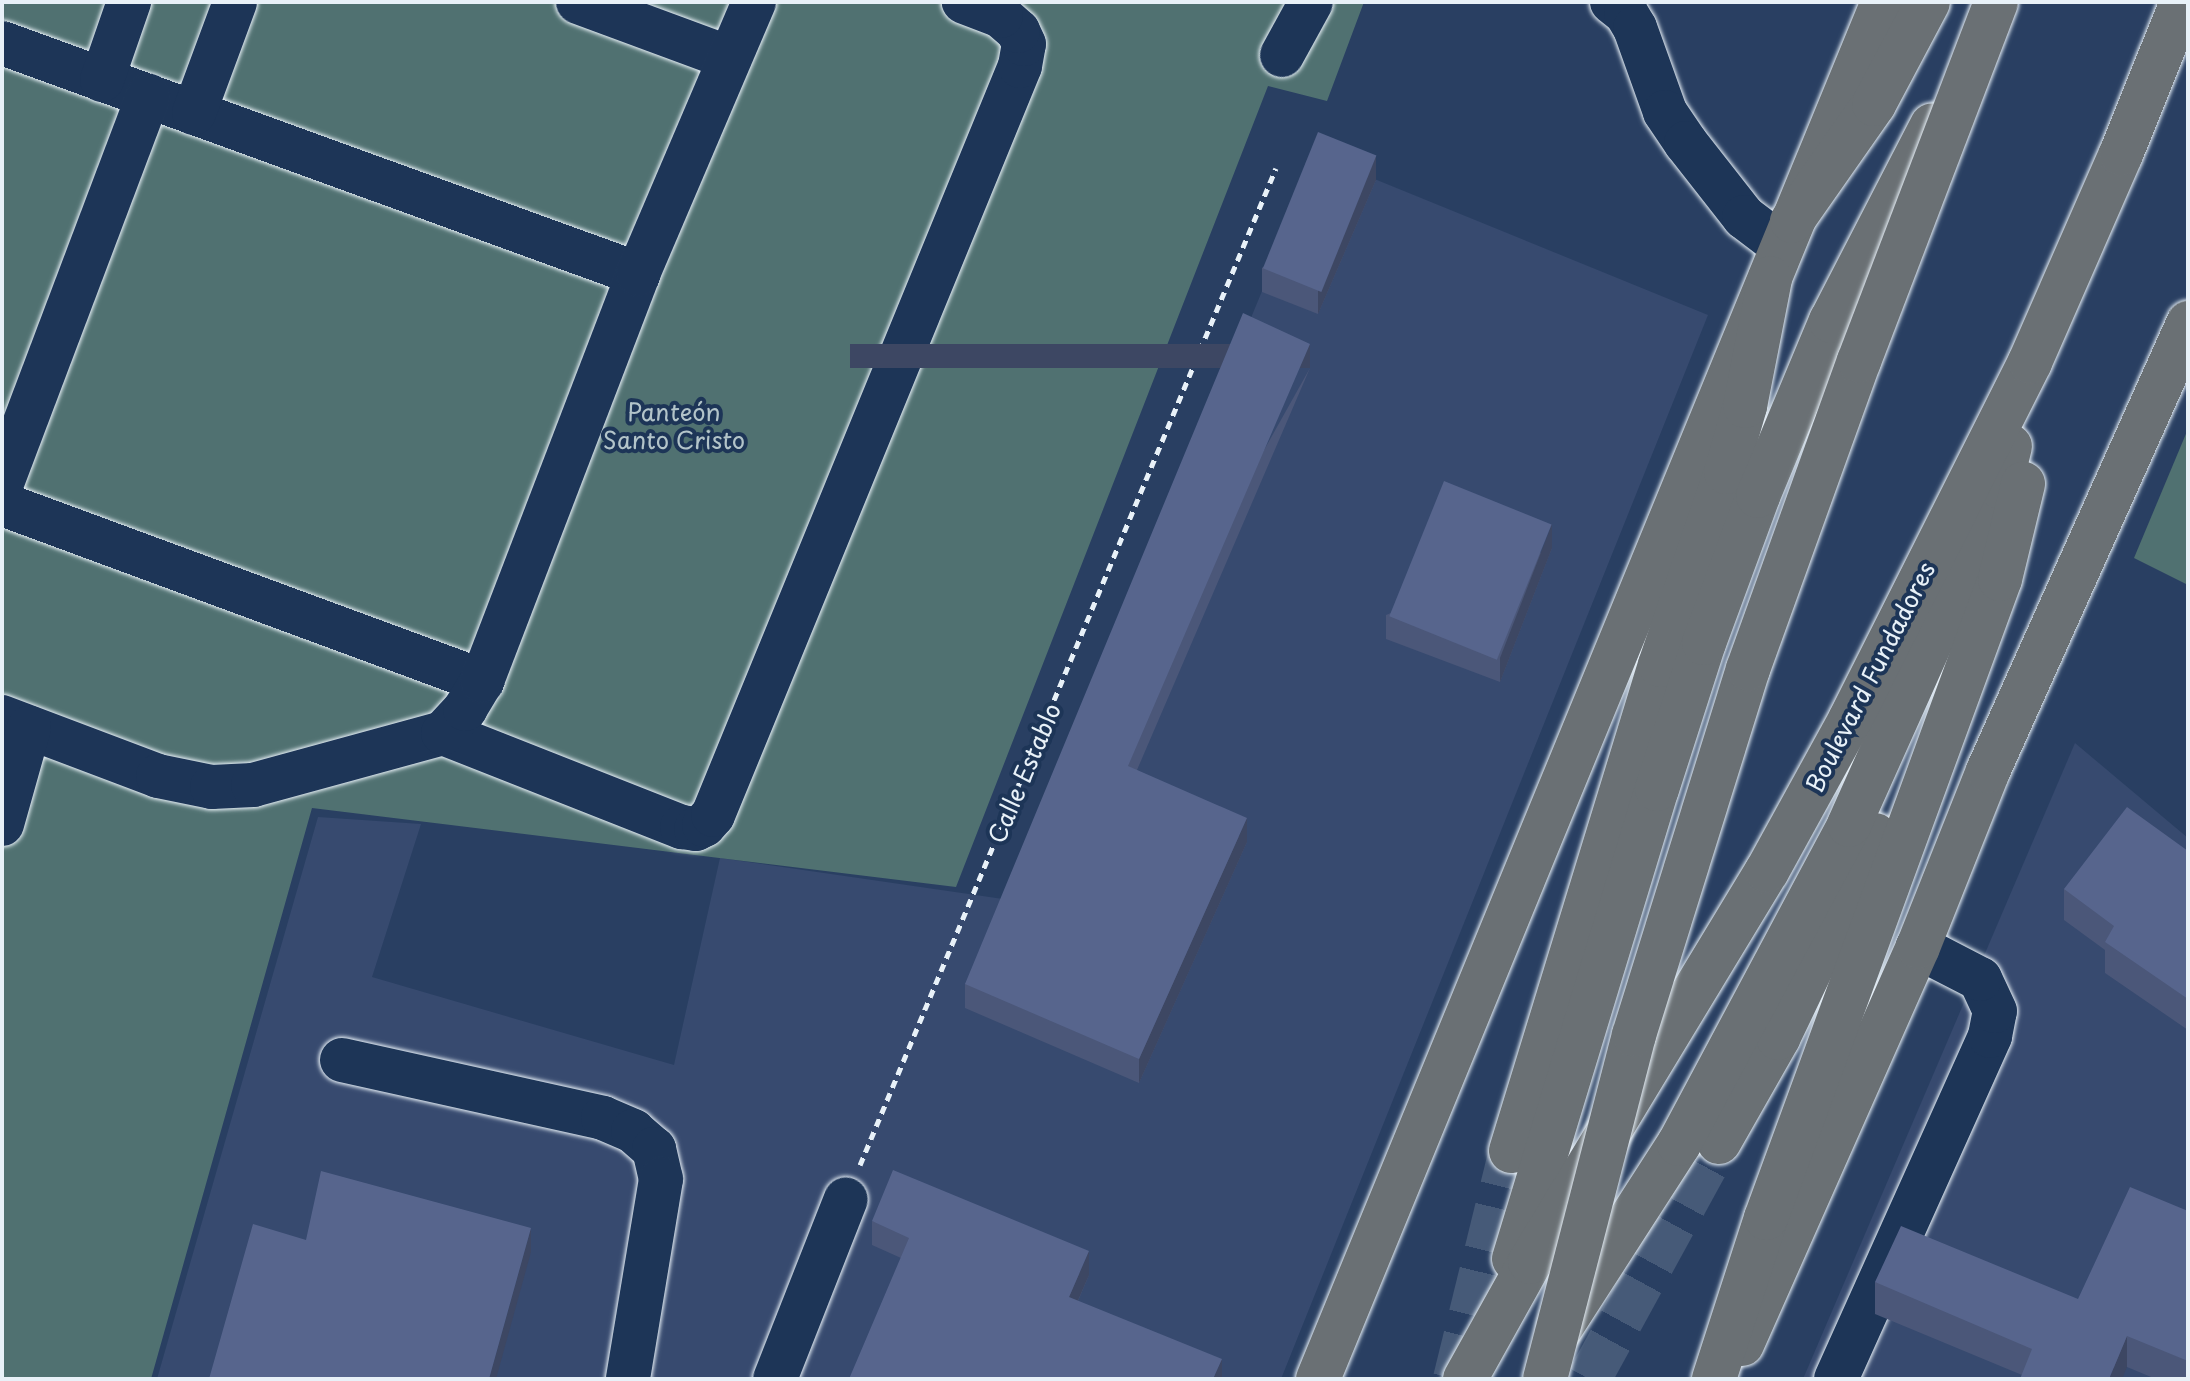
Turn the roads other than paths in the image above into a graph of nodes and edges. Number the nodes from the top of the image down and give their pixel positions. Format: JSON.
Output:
{"nodes":[{"id":1,"x":129,"y":2,"type":"edge"},
{"id":2,"x":235,"y":2,"type":"edge"},
{"id":3,"x":578,"y":2,"type":"edge"},
{"id":4,"x":754,"y":2,"type":"edge"},
{"id":5,"x":964,"y":2,"type":"edge"},
{"id":6,"x":1612,"y":2,"type":"edge"},
{"id":7,"x":1883,"y":2,"type":"edge"},
{"id":8,"x":1928,"y":2,"type":"edge"},
{"id":9,"x":1996,"y":2,"type":"edge"},
{"id":10,"x":2182,"y":2,"type":"edge"},
{"id":11,"x":2,"y":43,"type":"edge"},
{"id":12,"x":729,"y":58,"type":"junction"},
{"id":13,"x":102,"y":80,"type":"junction"},
{"id":14,"x":148,"y":96,"type":"junction"},
{"id":15,"x":1859,"y":100,"type":"junction"},
{"id":16,"x":194,"y":113,"type":"junction"},
{"id":17,"x":1781,"y":248,"type":"junction"},
{"id":18,"x":638,"y":274,"type":"junction"},
{"id":19,"x":2188,"y":323,"type":"edge"},
{"id":20,"x":2030,"y":362,"type":"junction"},
{"id":21,"x":2,"y":483,"type":"edge"},
{"id":22,"x":2000,"y":487,"type":"junction"},
{"id":23,"x":2,"y":504,"type":"edge"},
{"id":24,"x":482,"y":681,"type":"junction"},
{"id":25,"x":16,"y":723,"type":"edge"},
{"id":26,"x":443,"y":733,"type":"junction"},
{"id":27,"x":2,"y":824,"type":"edge"},
{"id":28,"x":1918,"y":947,"type":"junction"},
{"id":29,"x":342,"y":1060,"type":"dead end"},
{"id":30,"x":1719,"y":1142,"type":"tunnel mouth"},
{"id":31,"x":1511,"y":1151,"type":"tunnel mouth"},
{"id":32,"x":846,"y":1199,"type":"road end"},
{"id":33,"x":628,"y":1379,"type":"edge"},
{"id":34,"x":775,"y":1379,"type":"edge"},
{"id":35,"x":1318,"y":1379,"type":"edge"},
{"id":36,"x":1465,"y":1379,"type":"edge"},
{"id":37,"x":1482,"y":1379,"type":"edge"},
{"id":38,"x":1528,"y":1379,"type":"edge"},
{"id":39,"x":1545,"y":1379,"type":"edge"},
{"id":40,"x":1714,"y":1379,"type":"edge"},
{"id":41,"x":1727,"y":1379,"type":"edge"},
{"id":42,"x":1836,"y":1379,"type":"edge"}],
"edges":[{"from":1,"to":13,"type":"street"},
{"from":2,"to":16,"type":"street"},
{"from":3,"to":12,"type":"street"},
{"from":4,"to":12,"type":"street"},
{"from":5,"to":26,"type":"street"},
{"from":6,"to":17,"type":"street"},
{"from":7,"to":15,"type":"main road"},
{"from":8,"to":15,"type":"main road"},
{"from":9,"to":37,"type":"main road","bridge":true},
{"from":9,"to":39,"type":"main road","bridge":true},
{"from":10,"to":20,"type":"main road","name":"Boulevard Fundadores"},
{"from":11,"to":13,"type":"street"},
{"from":12,"to":18,"type":"street"},
{"from":13,"to":14,"type":"street"},
{"from":14,"to":16,"type":"street"},
{"from":14,"to":21,"type":"street"},
{"from":15,"to":17,"type":"main road"},
{"from":16,"to":18,"type":"street"},
{"from":17,"to":31,"type":"main road"},
{"from":17,"to":35,"type":"main road"},
{"from":18,"to":24,"type":"street"},
{"from":19,"to":28,"type":"main road"},
{"from":20,"to":22,"type":"main road"},
{"from":20,"to":36,"type":"main road","name":"Boulevard Fundadores","bridge":true},
{"from":20,"to":40,"type":"main road"},
{"from":22,"to":30,"type":"main road"},
{"from":22,"to":38,"type":"main road"},
{"from":23,"to":24,"type":"street"},
{"from":24,"to":26,"type":"street"},
{"from":25,"to":26,"type":"street"},
{"from":25,"to":27,"type":"street"},
{"from":28,"to":41,"type":"main road"},
{"from":28,"to":42,"type":"street"},
{"from":29,"to":33,"type":"street"},
{"from":32,"to":34,"type":"street"}]}
